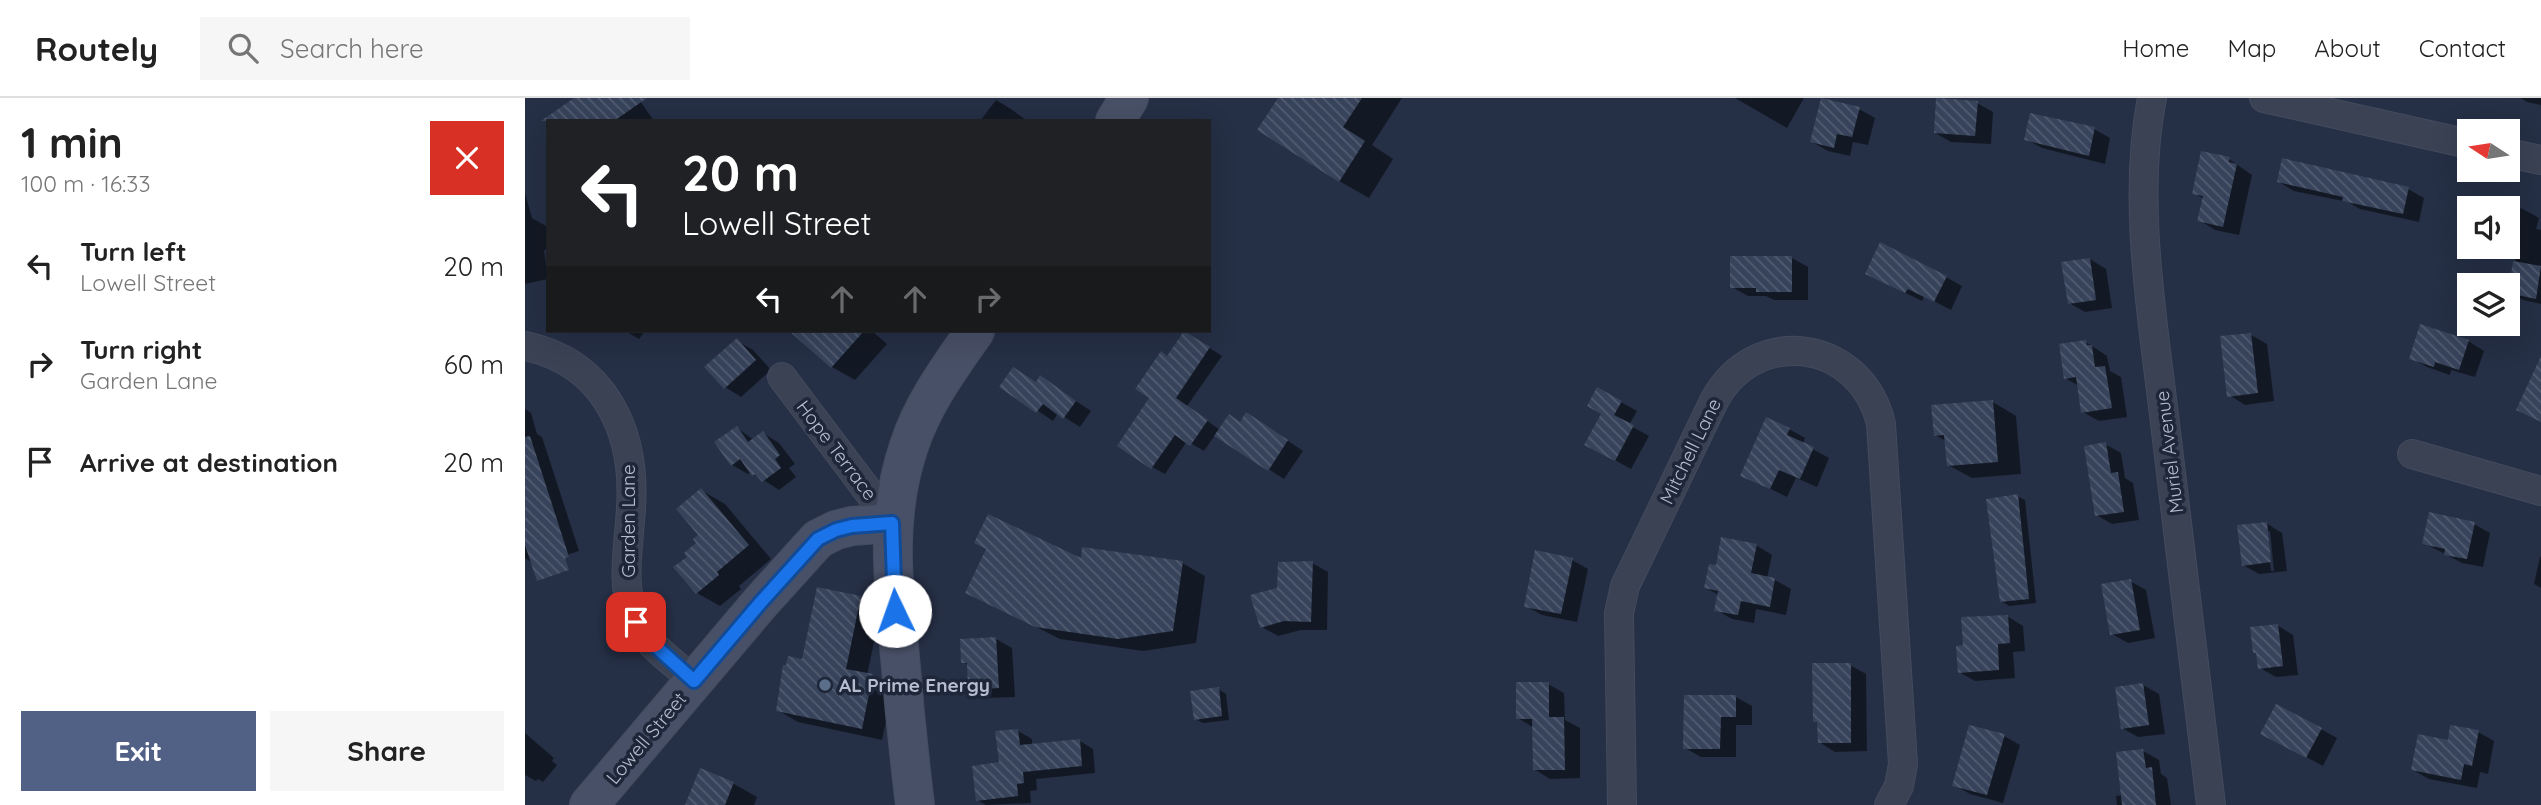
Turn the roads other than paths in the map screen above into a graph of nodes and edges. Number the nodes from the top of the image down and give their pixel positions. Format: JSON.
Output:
{"nodes":[{"id":1,"x":1129,"y":98,"type":"edge"},
{"id":2,"x":2152,"y":98,"type":"edge"},
{"id":3,"x":2264,"y":98,"type":"edge"},
{"id":4,"x":1116,"y":119,"type":"edge"},
{"id":5,"x":2457,"y":141,"type":"edge"},
{"id":6,"x":2520,"y":156,"type":"edge"},
{"id":7,"x":2541,"y":160,"type":"edge"},
{"id":8,"x":974,"y":333,"type":"edge"},
{"id":9,"x":525,"y":346,"type":"edge"},
{"id":10,"x":782,"y":377,"type":"dead end"},
{"id":11,"x":2412,"y":454,"type":"dead end"},
{"id":12,"x":2541,"y":491,"type":"edge"},
{"id":13,"x":892,"y":523,"type":"junction"},
{"id":14,"x":694,"y":681,"type":"junction"},
{"id":15,"x":589,"y":805,"type":"edge"},
{"id":16,"x":915,"y":805,"type":"edge"},
{"id":17,"x":1622,"y":805,"type":"edge"},
{"id":18,"x":1889,"y":805,"type":"edge"},
{"id":19,"x":2211,"y":805,"type":"edge"}],
"edges":[{"from":1,"to":4,"type":"main road"},
{"from":2,"to":19,"type":"street","name":"Muriel Avenue"},
{"from":3,"to":5,"type":"street"},
{"from":6,"to":7,"type":"street"},
{"from":8,"to":13,"type":"main road"},
{"from":9,"to":14,"type":"street","name":"Garden Lane"},
{"from":10,"to":13,"type":"street","name":"Hope Terrace"},
{"from":11,"to":12,"type":"street"},
{"from":13,"to":14,"type":"main road","name":"Lowell Street"},
{"from":13,"to":16,"type":"main road"},
{"from":14,"to":15,"type":"main road","name":"Lowell Street"},
{"from":17,"to":18,"type":"street","name":"Mitchell Lane"}]}
